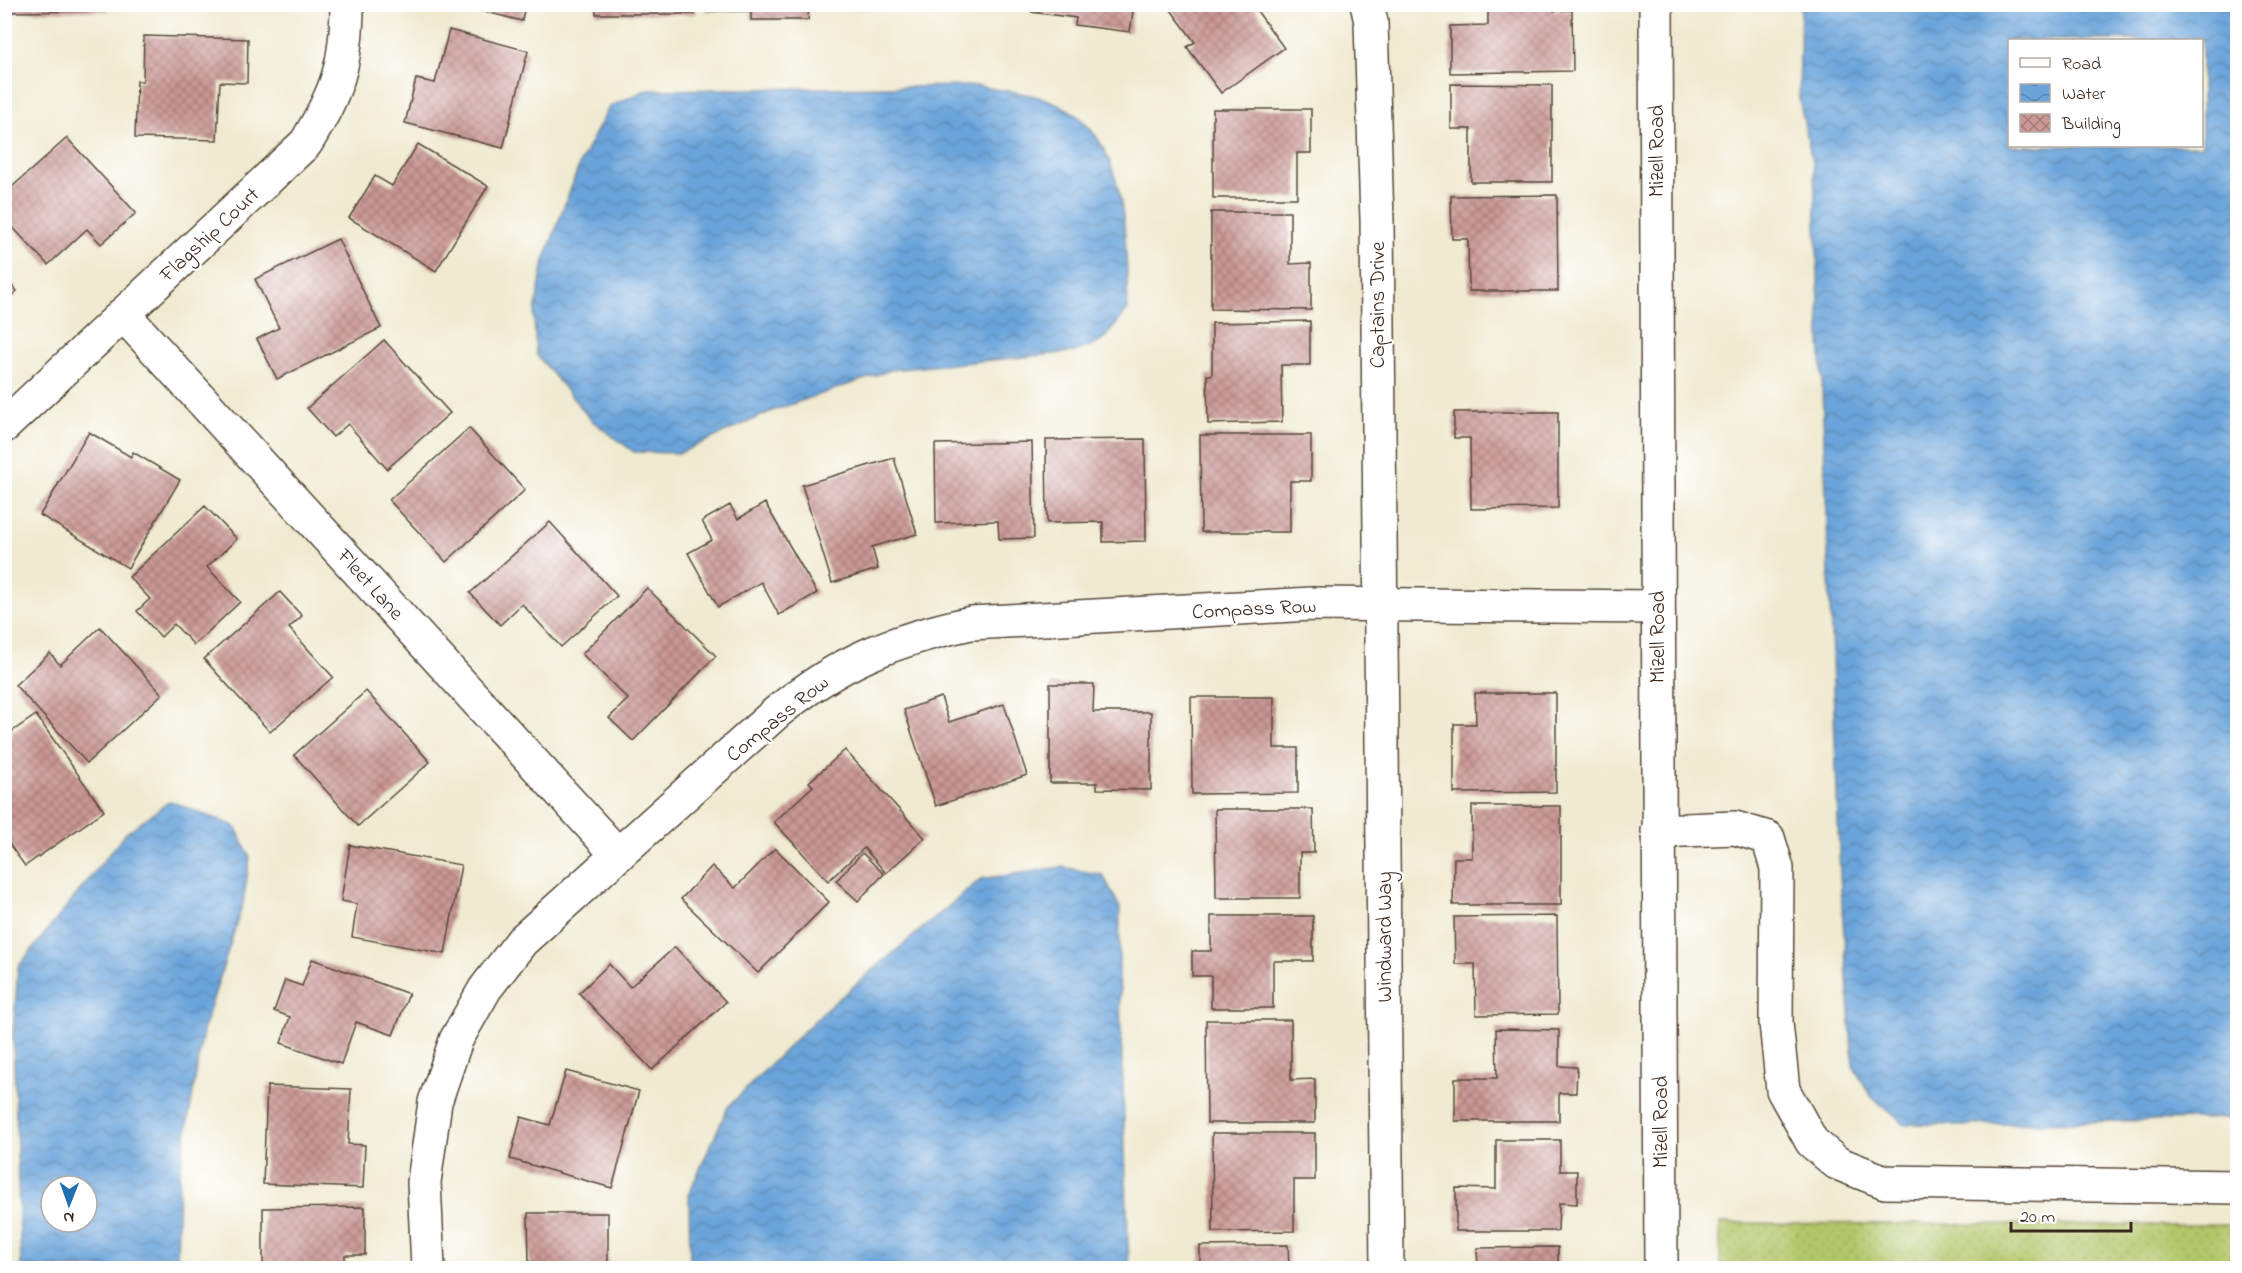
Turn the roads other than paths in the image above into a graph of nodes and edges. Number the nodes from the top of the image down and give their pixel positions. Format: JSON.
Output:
{"nodes":[{"id":1,"x":347,"y":4,"type":"edge"},
{"id":2,"x":1367,"y":4,"type":"edge"},
{"id":3,"x":1656,"y":4,"type":"edge"},
{"id":4,"x":123,"y":314,"type":"junction"},
{"id":5,"x":4,"y":426,"type":"edge"},
{"id":6,"x":1382,"y":606,"type":"junction"},
{"id":7,"x":1657,"y":607,"type":"junction"},
{"id":8,"x":1658,"y":831,"type":"junction"},
{"id":9,"x":618,"y":855,"type":"junction"},
{"id":10,"x":2238,"y":1186,"type":"edge"},
{"id":11,"x":428,"y":1269,"type":"edge"},
{"id":12,"x":1387,"y":1269,"type":"edge"},
{"id":13,"x":1661,"y":1269,"type":"edge"}],
"edges":[{"from":1,"to":4,"type":"street","name":"Flagship Court"},
{"from":2,"to":6,"type":"street","name":"Captains Drive"},
{"from":3,"to":7,"type":"street","name":"Mizell Road"},
{"from":4,"to":5,"type":"street","name":"Flagship Court"},
{"from":4,"to":9,"type":"street","name":"Fleet Lane"},
{"from":6,"to":7,"type":"street","name":"Compass Row"},
{"from":6,"to":9,"type":"street","name":"Compass Row"},
{"from":6,"to":12,"type":"street","name":"Windward Way"},
{"from":7,"to":8,"type":"street","name":"Mizell Road"},
{"from":8,"to":10,"type":"street"},
{"from":8,"to":13,"type":"street","name":"Mizell Road"},
{"from":9,"to":11,"type":"street","name":"Compass Row"}]}
